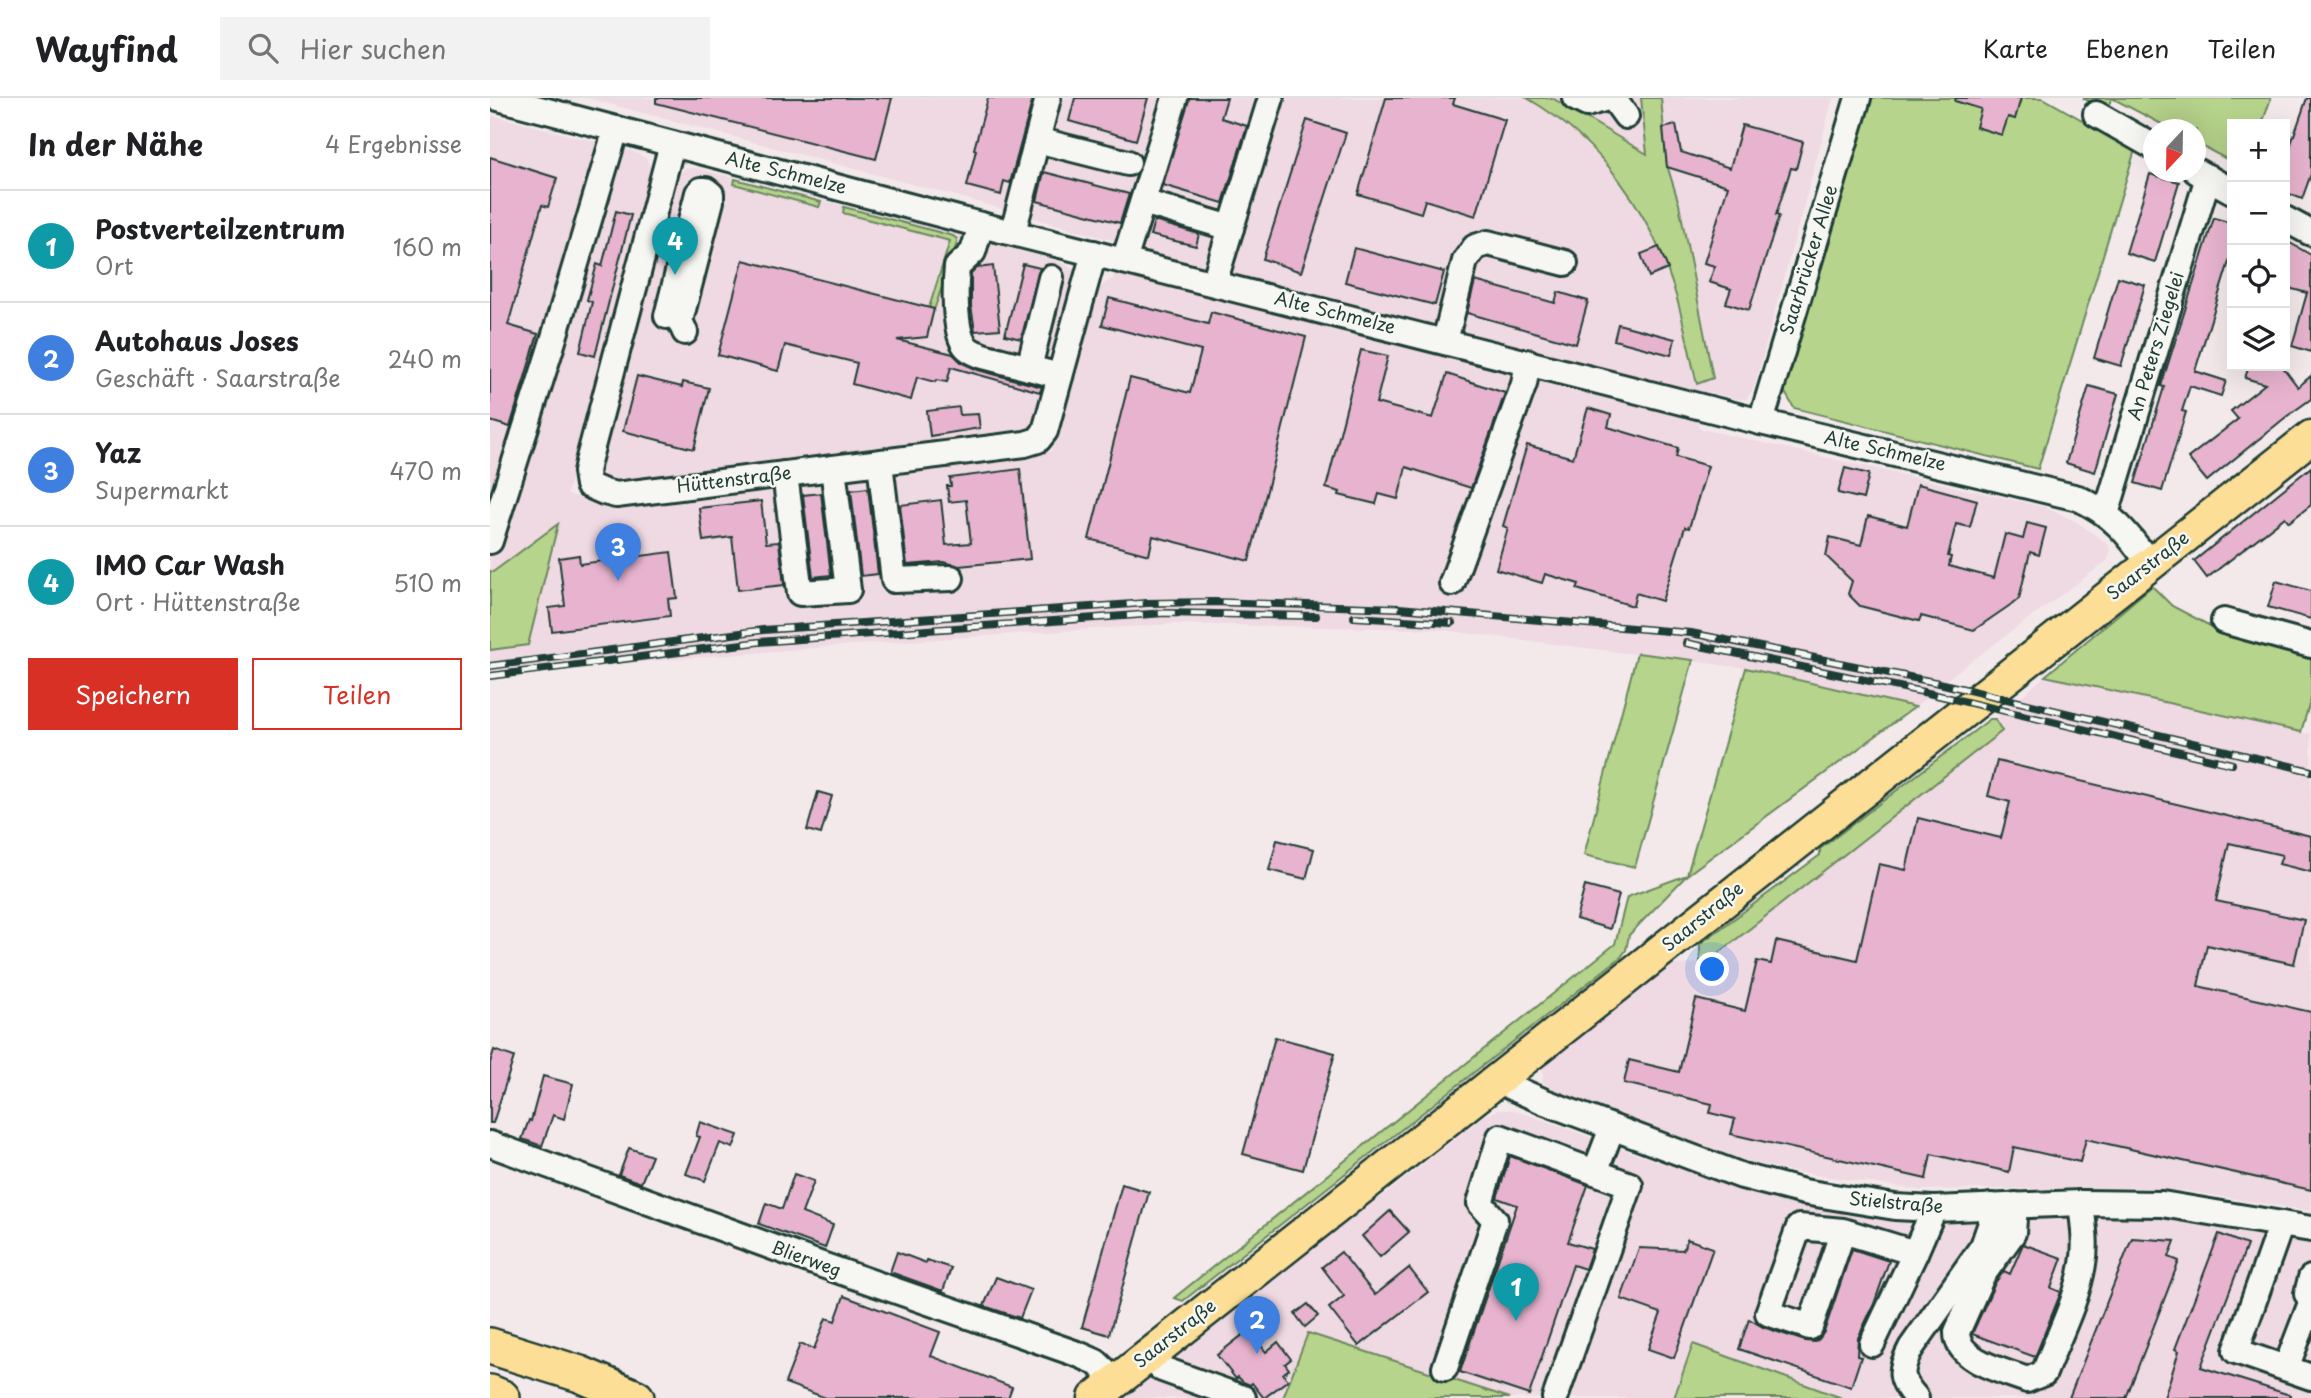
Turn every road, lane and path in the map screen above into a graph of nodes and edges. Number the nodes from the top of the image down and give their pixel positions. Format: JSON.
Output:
{"nodes":[{"id":1,"x":1048,"y":98,"type":"edge"},
{"id":2,"x":1175,"y":98,"type":"edge"},
{"id":3,"x":1271,"y":98,"type":"edge"},
{"id":4,"x":1575,"y":98,"type":"edge"},
{"id":5,"x":1607,"y":98,"type":"edge"},
{"id":6,"x":1858,"y":98,"type":"edge"},
{"id":7,"x":501,"y":99,"type":"edge"},
{"id":8,"x":2096,"y":114,"type":"dead end"},
{"id":9,"x":616,"y":129,"type":"junction"},
{"id":10,"x":1037,"y":139,"type":"junction"},
{"id":11,"x":2143,"y":141,"type":"edge"},
{"id":12,"x":672,"y":144,"type":"junction"},
{"id":13,"x":1128,"y":163,"type":"dead end"},
{"id":14,"x":2206,"y":176,"type":"edge"},
{"id":15,"x":2200,"y":182,"type":"edge"},
{"id":16,"x":2227,"y":188,"type":"edge"},
{"id":17,"x":1143,"y":202,"type":"junction"},
{"id":18,"x":2290,"y":222,"type":"edge"},
{"id":19,"x":981,"y":225,"type":"junction"},
{"id":20,"x":1231,"y":229,"type":"junction"},
{"id":21,"x":1013,"y":232,"type":"junction"},
{"id":22,"x":2311,"y":233,"type":"edge"},
{"id":23,"x":1094,"y":253,"type":"junction"},
{"id":24,"x":1124,"y":261,"type":"junction"},
{"id":25,"x":1565,"y":263,"type":"dead end"},
{"id":26,"x":1051,"y":278,"type":"dead end"},
{"id":27,"x":1214,"y":283,"type":"junction"},
{"id":28,"x":1445,"y":341,"type":"junction"},
{"id":29,"x":1528,"y":362,"type":"junction"},
{"id":30,"x":1029,"y":368,"type":"junction"},
{"id":31,"x":1060,"y":376,"type":"junction"},
{"id":32,"x":1761,"y":422,"type":"junction"},
{"id":33,"x":2311,"y":437,"type":"edge"},
{"id":34,"x":880,"y":463,"type":"junction"},
{"id":35,"x":833,"y":468,"type":"junction"},
{"id":36,"x":785,"y":474,"type":"junction"},
{"id":37,"x":2106,"y":514,"type":"junction"},
{"id":38,"x":490,"y":541,"type":"edge"},
{"id":39,"x":2149,"y":563,"type":"junction"},
{"id":40,"x":951,"y":578,"type":"dead end"},
{"id":41,"x":1452,"y":583,"type":"dead end"},
{"id":42,"x":2224,"y":621,"type":"dead end"},
{"id":43,"x":2311,"y":645,"type":"edge"},
{"id":44,"x":1500,"y":1079,"type":"junction"},
{"id":45,"x":1612,"y":1128,"type":"junction"},
{"id":46,"x":490,"y":1144,"type":"edge"},
{"id":47,"x":1595,"y":1172,"type":"junction"},
{"id":48,"x":2081,"y":1203,"type":"junction"},
{"id":49,"x":2003,"y":1206,"type":"junction"},
{"id":50,"x":1934,"y":1209,"type":"junction"},
{"id":51,"x":2281,"y":1224,"type":"junction"},
{"id":52,"x":2311,"y":1229,"type":"edge"},
{"id":53,"x":1843,"y":1231,"type":"dead end"},
{"id":54,"x":1915,"y":1253,"type":"junction"},
{"id":55,"x":2311,"y":1278,"type":"edge"},
{"id":56,"x":2311,"y":1296,"type":"edge"},
{"id":57,"x":2311,"y":1303,"type":"edge"},
{"id":58,"x":1872,"y":1344,"type":"dead end"},
{"id":59,"x":490,"y":1346,"type":"edge"},
{"id":60,"x":1147,"y":1356,"type":"junction"},
{"id":61,"x":1445,"y":1368,"type":"dead end"},
{"id":62,"x":2286,"y":1368,"type":"junction"},
{"id":63,"x":2311,"y":1377,"type":"edge"},
{"id":64,"x":1105,"y":1390,"type":"edge"},
{"id":65,"x":490,"y":1393,"type":"edge"},
{"id":66,"x":502,"y":1398,"type":"edge"},
{"id":67,"x":636,"y":1398,"type":"edge"},
{"id":68,"x":1243,"y":1398,"type":"edge"},
{"id":69,"x":1555,"y":1398,"type":"edge"},
{"id":70,"x":1916,"y":1398,"type":"edge"}],
"edges":[{"from":1,"to":10,"type":"street"},
{"from":2,"to":17,"type":"street"},
{"from":3,"to":20,"type":"street"},
{"from":4,"to":5,"type":"street"},
{"from":6,"to":32,"type":"street","name":"Saarbrücker Allee"},
{"from":7,"to":9,"type":"street","name":"Alte Schmelze"},
{"from":8,"to":11,"type":"street"},
{"from":9,"to":12,"type":"street","name":"Alte Schmelze"},
{"from":9,"to":38,"type":"street"},
{"from":10,"to":13,"type":"street"},
{"from":10,"to":21,"type":"street"},
{"from":12,"to":19,"type":"street","name":"Alte Schmelze"},
{"from":12,"to":36,"type":"street","name":"Hüttenstraße"},
{"from":14,"to":16,"type":"street"},
{"from":15,"to":37,"type":"street","name":"An Peters Ziegelei"},
{"from":17,"to":20,"type":"street"},
{"from":17,"to":24,"type":"street"},
{"from":18,"to":22,"type":"street"},
{"from":19,"to":21,"type":"street","name":"Alte Schmelze"},
{"from":19,"to":30,"type":"street"},
{"from":20,"to":27,"type":"street"},
{"from":21,"to":23,"type":"street","name":"Alte Schmelze"},
{"from":23,"to":24,"type":"street","name":"Alte Schmelze"},
{"from":23,"to":31,"type":"street","name":"Hüttenstraße"},
{"from":24,"to":27,"type":"street","name":"Alte Schmelze"},
{"from":25,"to":28,"type":"street"},
{"from":26,"to":30,"type":"street"},
{"from":27,"to":28,"type":"street","name":"Alte Schmelze"},
{"from":28,"to":29,"type":"street","name":"Alte Schmelze"},
{"from":29,"to":32,"type":"street","name":"Alte Schmelze"},
{"from":29,"to":41,"type":"street"},
{"from":30,"to":31,"type":"street"},
{"from":31,"to":34,"type":"street","name":"Hüttenstraße"},
{"from":32,"to":37,"type":"street","name":"Alte Schmelze"},
{"from":33,"to":39,"type":"main road","name":"Saarstraße"},
{"from":34,"to":35,"type":"street","name":"Hüttenstraße"},
{"from":34,"to":40,"type":"street"},
{"from":35,"to":36,"type":"street","name":"Hüttenstraße"},
{"from":35,"to":36,"type":"street"},
{"from":37,"to":39,"type":"street","name":"Alte Schmelze"},
{"from":39,"to":44,"type":"main road","name":"Saarstraße"},
{"from":42,"to":43,"type":"street"},
{"from":44,"to":45,"type":"street","name":"Stielstraße"},
{"from":44,"to":60,"type":"main road","name":"Saarstraße"},
{"from":45,"to":47,"type":"street"},
{"from":45,"to":50,"type":"street","name":"Stielstraße"},
{"from":46,"to":64,"type":"street","name":"Blierweg"},
{"from":47,"to":61,"type":"street"},
{"from":47,"to":69,"type":"street"},
{"from":48,"to":49,"type":"street","name":"Stielstraße"},
{"from":48,"to":49,"type":"street"},
{"from":48,"to":51,"type":"street","name":"Stielstraße"},
{"from":49,"to":50,"type":"street","name":"Stielstraße"},
{"from":49,"to":70,"type":"street"},
{"from":50,"to":54,"type":"street"},
{"from":51,"to":52,"type":"street","name":"Stielstraße"},
{"from":51,"to":62,"type":"street"},
{"from":53,"to":54,"type":"street"},
{"from":54,"to":58,"type":"street"},
{"from":55,"to":56,"type":"street"},
{"from":57,"to":62,"type":"street"},
{"from":59,"to":67,"type":"highway"},
{"from":60,"to":64,"type":"main road","name":"Saarstraße"},
{"from":60,"to":68,"type":"street"},
{"from":62,"to":63,"type":"street"},
{"from":65,"to":66,"type":"highway"}]}
